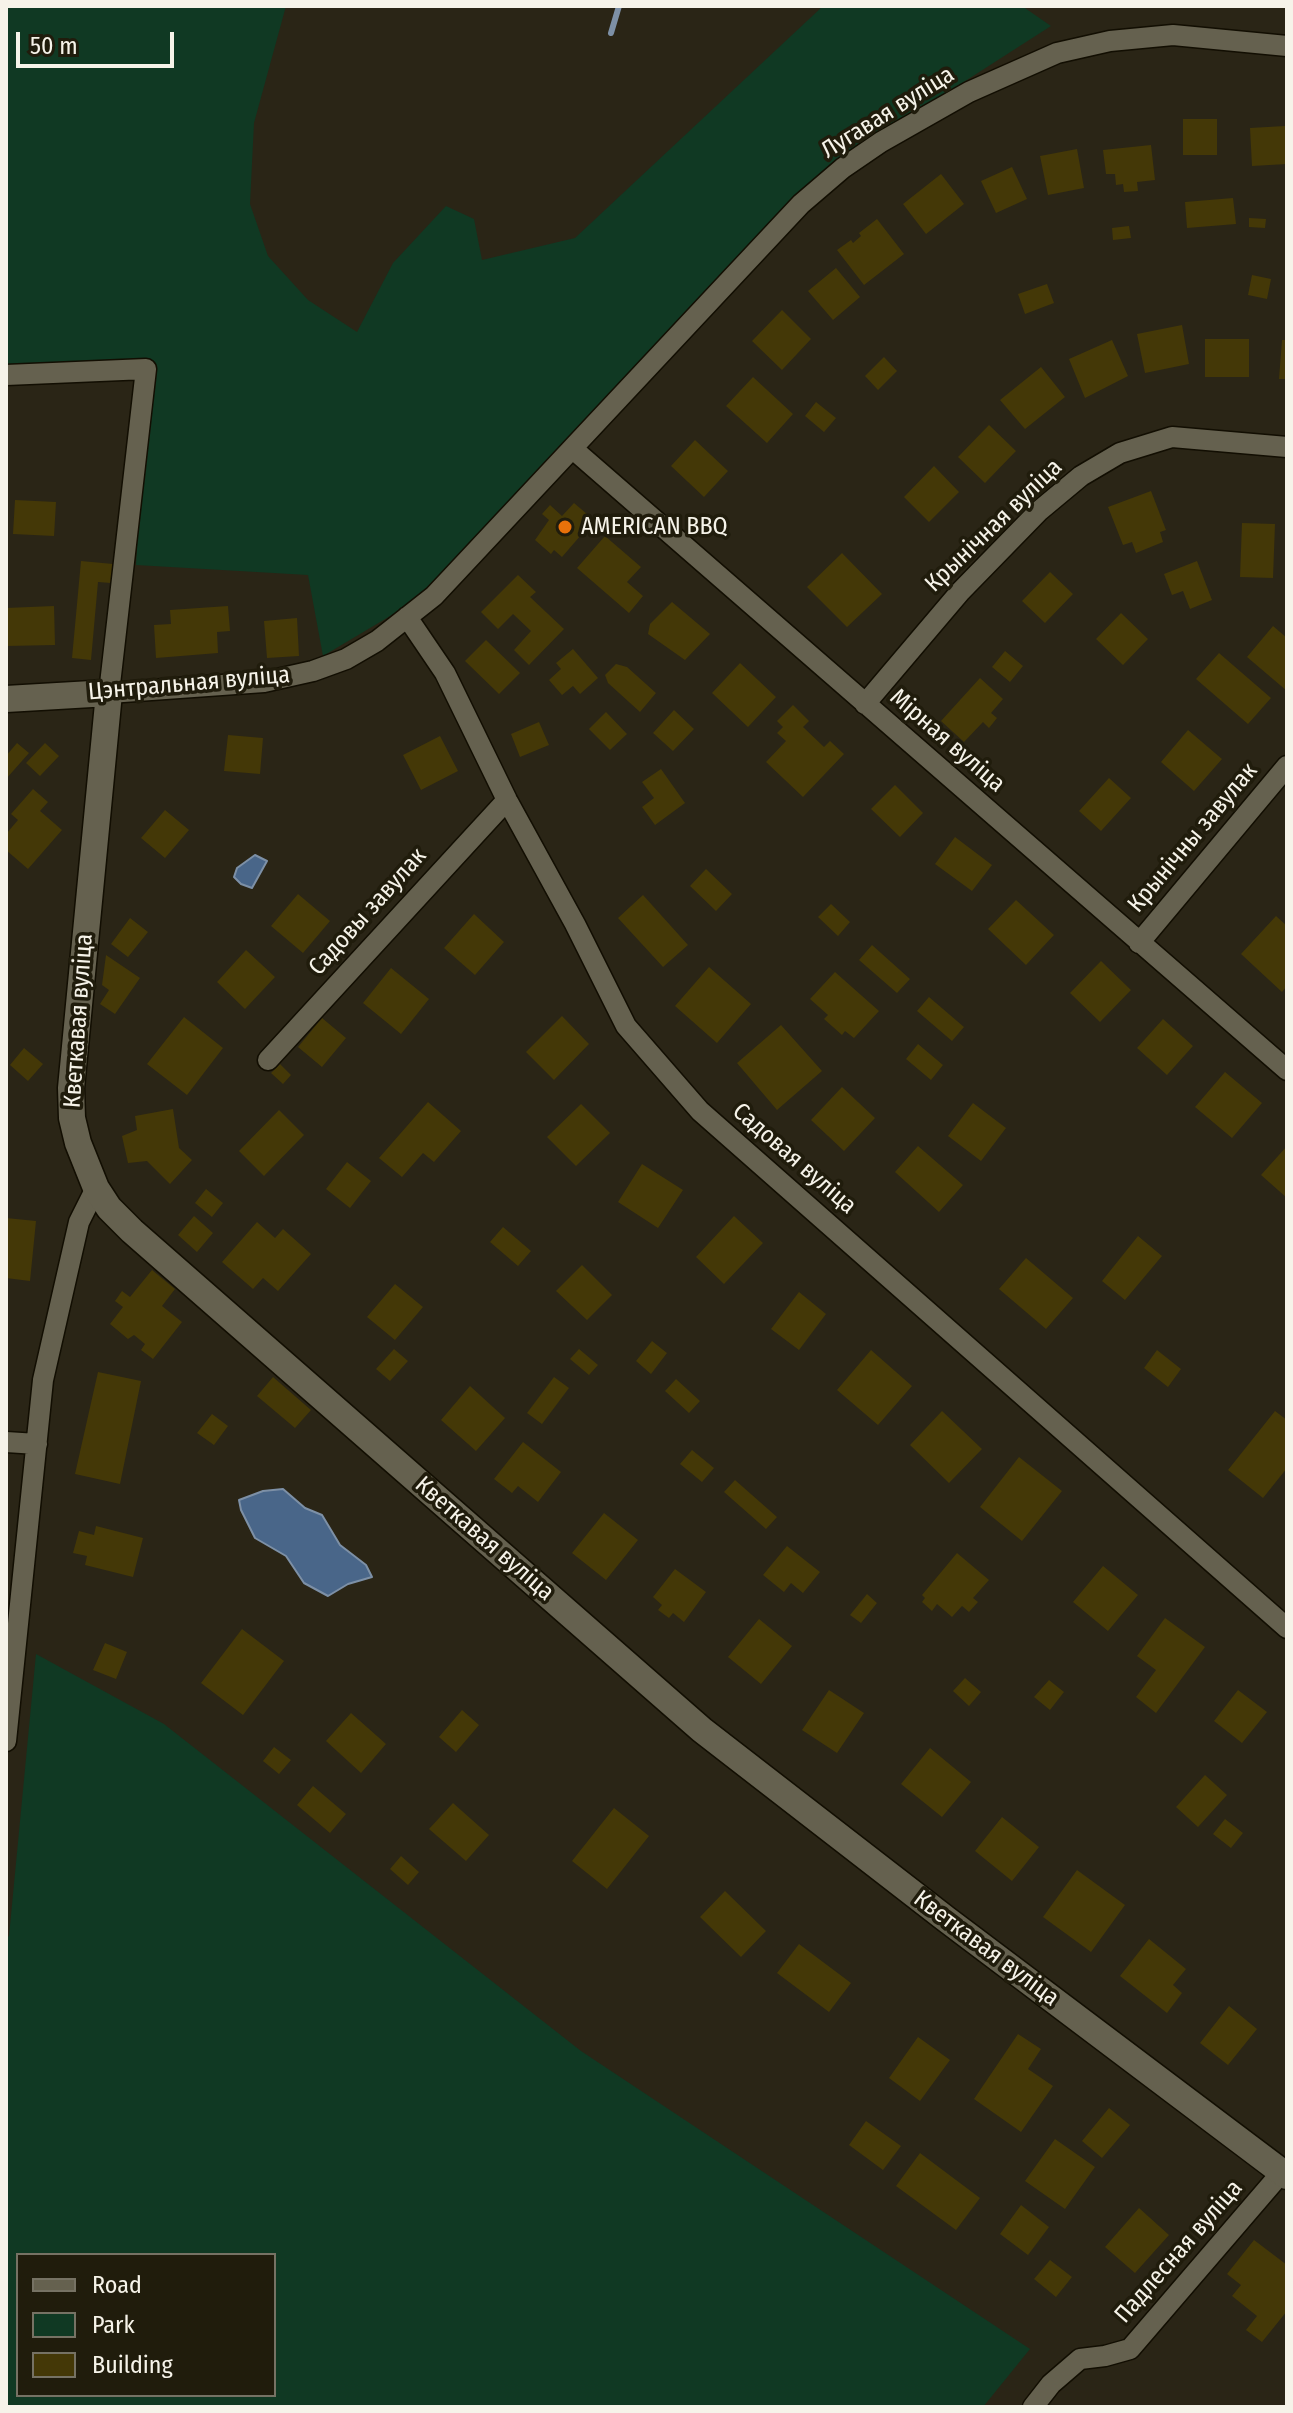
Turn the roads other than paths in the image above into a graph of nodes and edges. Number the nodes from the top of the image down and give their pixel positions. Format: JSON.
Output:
{"nodes":[{"id":1,"x":1287,"y":46,"type":"edge"},
{"id":2,"x":6,"y":375,"type":"edge"},
{"id":3,"x":1287,"y":447,"type":"edge"},
{"id":4,"x":573,"y":449,"type":"junction"},
{"id":5,"x":407,"y":617,"type":"junction"},
{"id":6,"x":109,"y":693,"type":"junction"},
{"id":7,"x":6,"y":699,"type":"edge"},
{"id":8,"x":865,"y":704,"type":"junction"},
{"id":9,"x":1287,"y":766,"type":"edge"},
{"id":10,"x":507,"y":800,"type":"junction"},
{"id":11,"x":1139,"y":943,"type":"junction"},
{"id":12,"x":268,"y":1060,"type":"dead end"},
{"id":13,"x":1287,"y":1070,"type":"edge"},
{"id":14,"x":96,"y":1188,"type":"junction"},
{"id":15,"x":6,"y":1442,"type":"edge"},
{"id":16,"x":37,"y":1444,"type":"junction"},
{"id":17,"x":1287,"y":1628,"type":"edge"},
{"id":18,"x":6,"y":1741,"type":"edge"},
{"id":19,"x":1284,"y":2174,"type":"edge"},
{"id":20,"x":1033,"y":2407,"type":"edge"}],
"edges":[{"from":1,"to":4,"type":"street","name":"Лугавая вуліца"},
{"from":2,"to":6,"type":"street"},
{"from":3,"to":8,"type":"street","name":"Крынічная вуліца"},
{"from":4,"to":5,"type":"street","name":"Цэнтральная вуліца"},
{"from":4,"to":8,"type":"street","name":"Мірная вуліца"},
{"from":5,"to":6,"type":"street","name":"Цэнтральная вуліца"},
{"from":5,"to":10,"type":"street","name":"Садовая вуліца"},
{"from":6,"to":7,"type":"street","name":"Цэнтральная вуліца"},
{"from":6,"to":14,"type":"street","name":"Кветкавая вуліца"},
{"from":8,"to":11,"type":"street","name":"Мірная вуліца"},
{"from":9,"to":11,"type":"street","name":"Крынічны завулак"},
{"from":10,"to":12,"type":"street","name":"Садовы завулак"},
{"from":10,"to":17,"type":"street","name":"Садовая вуліца"},
{"from":11,"to":13,"type":"street","name":"Мірная вуліца"},
{"from":14,"to":16,"type":"street"},
{"from":14,"to":19,"type":"street","name":"Кветкавая вуліца"},
{"from":15,"to":16,"type":"street"},
{"from":16,"to":18,"type":"street"},
{"from":19,"to":20,"type":"street","name":"Падлесная вуліца"}]}
